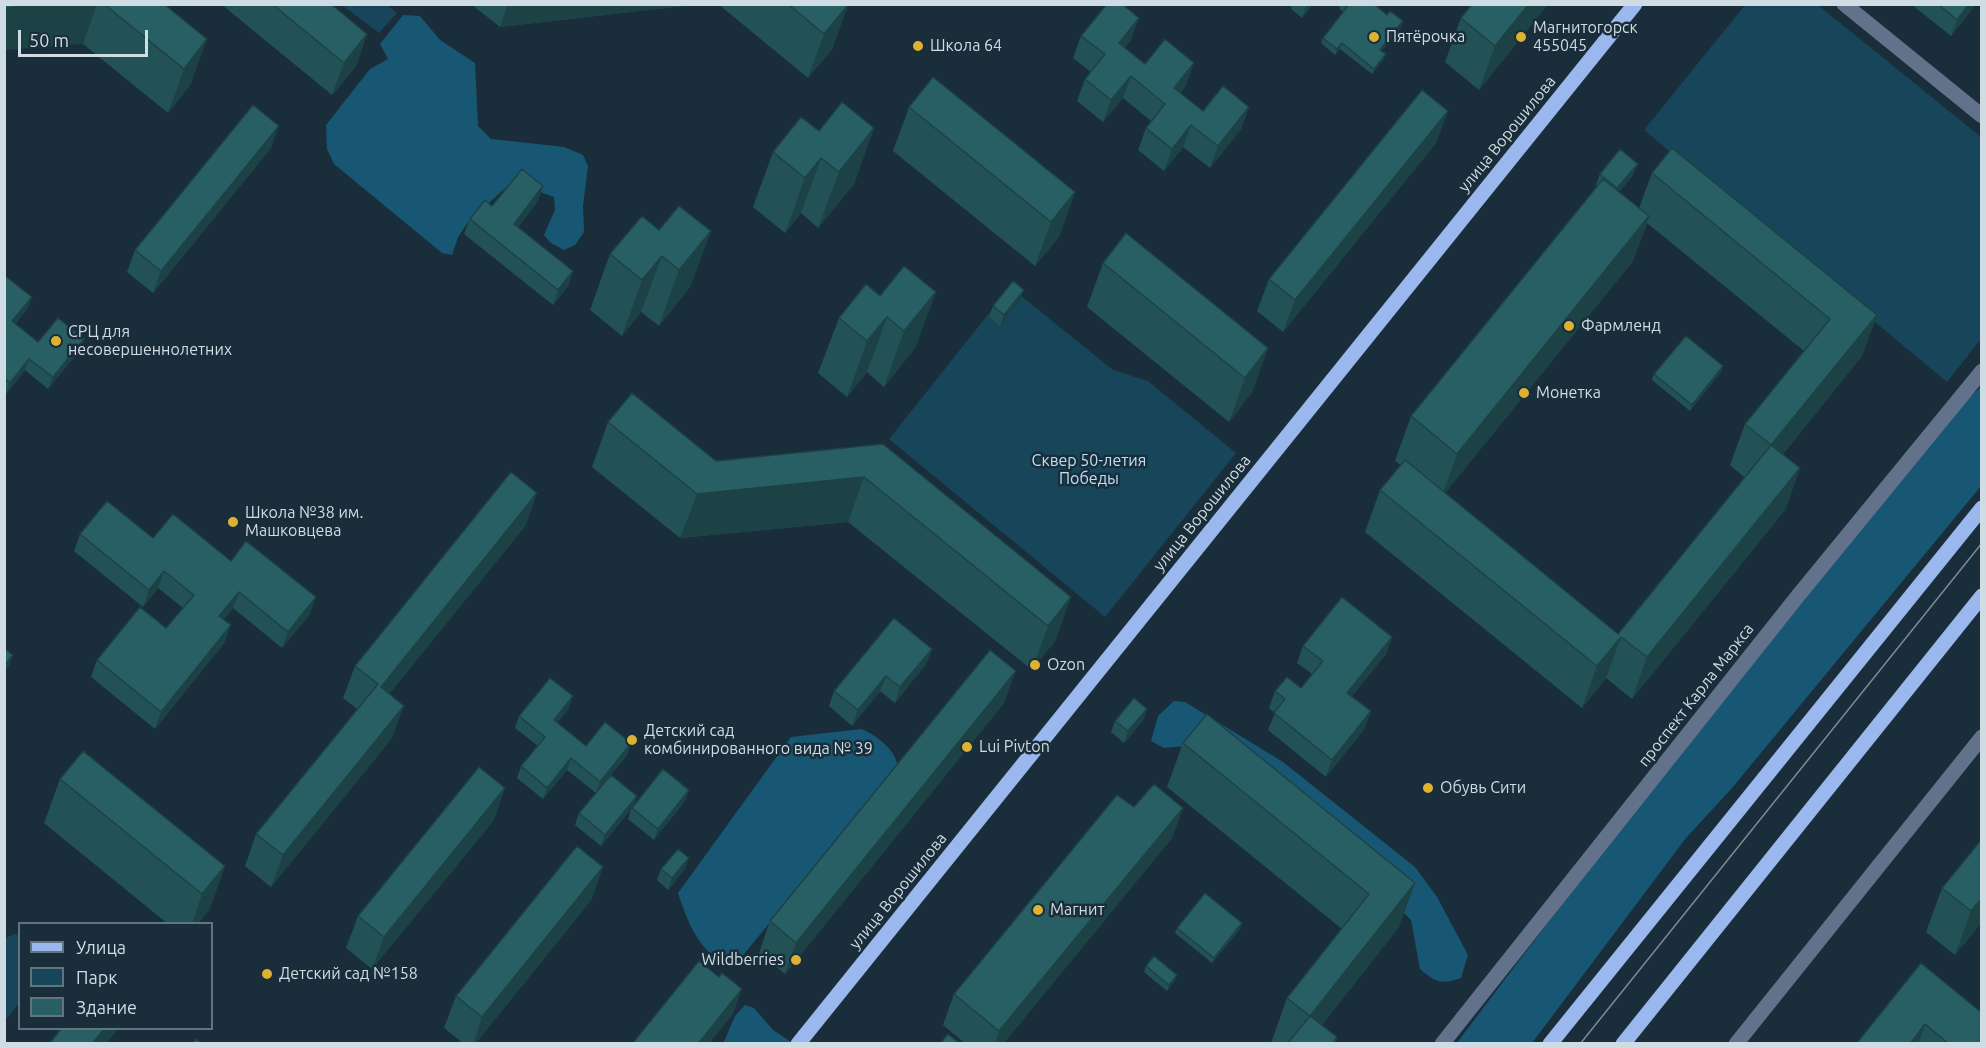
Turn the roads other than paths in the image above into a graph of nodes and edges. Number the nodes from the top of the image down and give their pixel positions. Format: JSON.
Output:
{"nodes":[{"id":1,"x":1635,"y":4,"type":"edge"},
{"id":2,"x":1844,"y":4,"type":"edge"},
{"id":3,"x":1982,"y":116,"type":"edge"},
{"id":4,"x":1982,"y":372,"type":"edge"},
{"id":5,"x":1982,"y":508,"type":"edge"},
{"id":6,"x":1982,"y":596,"type":"edge"},
{"id":7,"x":1982,"y":737,"type":"edge"},
{"id":8,"x":798,"y":1044,"type":"edge"},
{"id":9,"x":1443,"y":1044,"type":"edge"},
{"id":10,"x":1550,"y":1044,"type":"edge"},
{"id":11,"x":1623,"y":1044,"type":"edge"},
{"id":12,"x":1736,"y":1044,"type":"edge"}],
"edges":[{"from":1,"to":8,"type":"main road","name":"улица Ворошилова"},
{"from":2,"to":3,"type":"street"},
{"from":4,"to":9,"type":"street","name":"проспект Карла Маркса"},
{"from":5,"to":10,"type":"main road"},
{"from":6,"to":11,"type":"main road"},
{"from":7,"to":12,"type":"street"}]}
